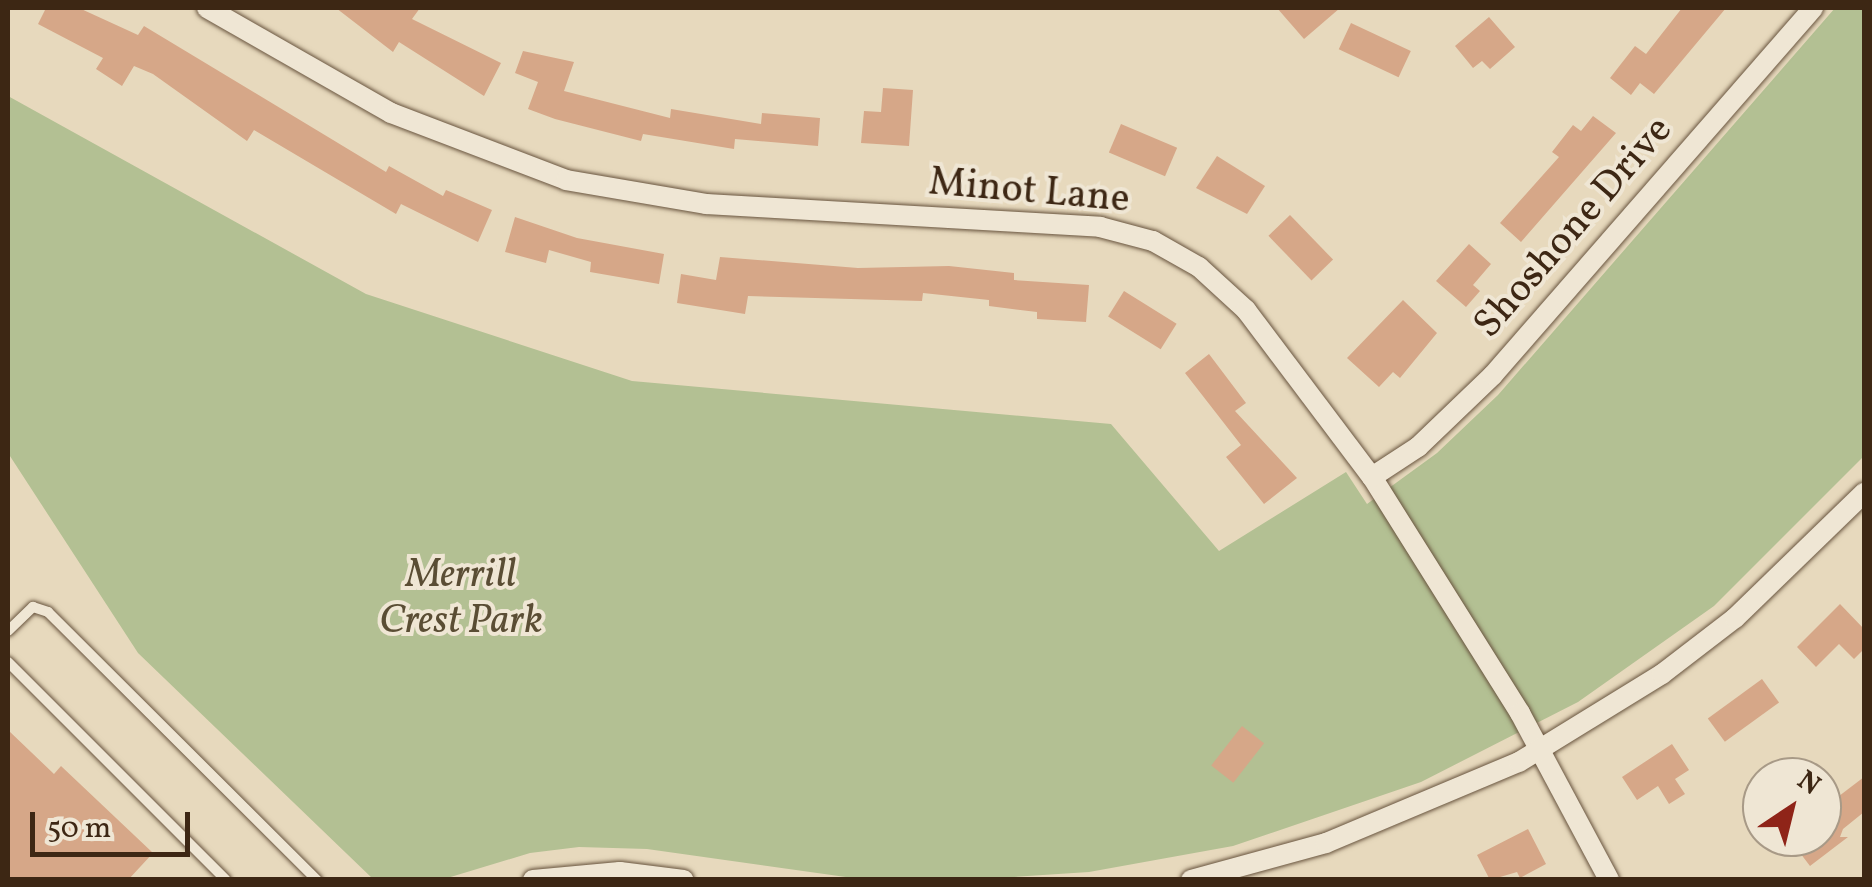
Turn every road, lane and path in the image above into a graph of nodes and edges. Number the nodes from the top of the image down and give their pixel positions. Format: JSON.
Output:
{"nodes":[{"id":1,"x":206,"y":8,"type":"edge"},
{"id":2,"x":1813,"y":8,"type":"edge"},
{"id":3,"x":1372,"y":477,"type":"junction"},
{"id":4,"x":1864,"y":493,"type":"edge"},
{"id":5,"x":8,"y":631,"type":"edge"},
{"id":6,"x":8,"y":662,"type":"edge"},
{"id":7,"x":1538,"y":749,"type":"junction"},
{"id":8,"x":226,"y":880,"type":"edge"},
{"id":9,"x":317,"y":880,"type":"edge"},
{"id":10,"x":533,"y":880,"type":"edge"},
{"id":11,"x":684,"y":880,"type":"edge"},
{"id":12,"x":1191,"y":880,"type":"edge"},
{"id":13,"x":1610,"y":880,"type":"edge"}],
"edges":[{"from":1,"to":3,"type":"street","name":"Minot Lane"},
{"from":2,"to":3,"type":"street","name":"Shoshone Drive"},
{"from":3,"to":7,"type":"street","name":"Minot Lane"},
{"from":4,"to":7,"type":"street"},
{"from":5,"to":9,"type":"lane"},
{"from":6,"to":8,"type":"lane"},
{"from":7,"to":12,"type":"street"},
{"from":7,"to":13,"type":"street","name":"Minot Lane"},
{"from":10,"to":11,"type":"street"}]}
